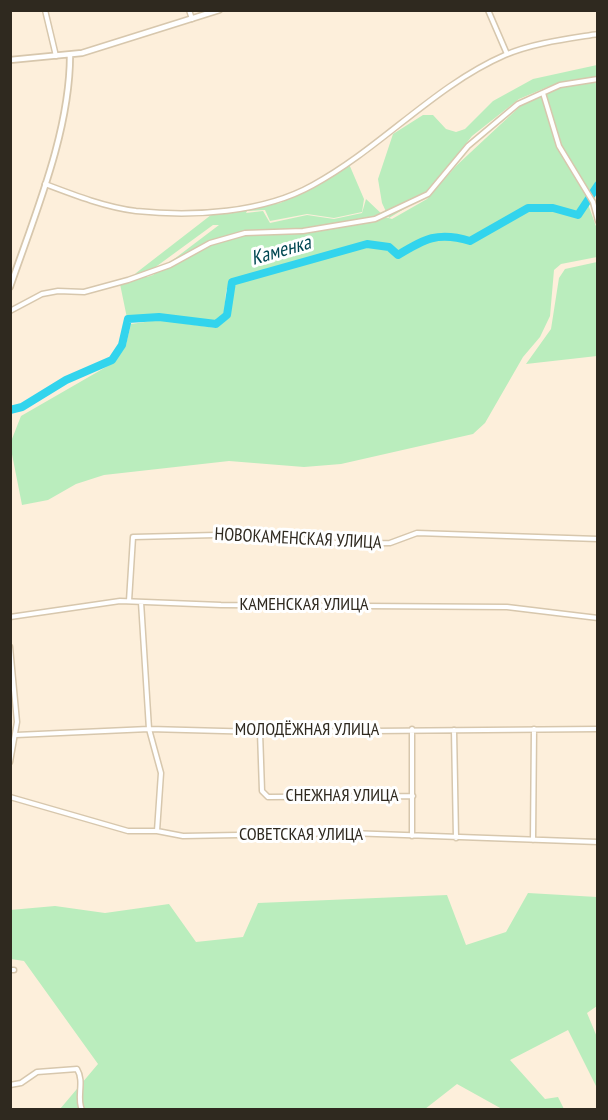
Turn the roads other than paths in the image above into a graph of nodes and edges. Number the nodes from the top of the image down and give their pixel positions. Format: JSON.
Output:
{"nodes":[{"id":1,"x":45,"y":10,"type":"edge"},
{"id":2,"x":189,"y":10,"type":"edge"},
{"id":3,"x":219,"y":10,"type":"edge"},
{"id":4,"x":488,"y":10,"type":"edge"},
{"id":5,"x":192,"y":19,"type":"junction"},
{"id":6,"x":597,"y":34,"type":"edge"},
{"id":7,"x":507,"y":54,"type":"junction"},
{"id":8,"x":70,"y":55,"type":"junction"},
{"id":9,"x":57,"y":57,"type":"junction"},
{"id":10,"x":10,"y":60,"type":"edge"},
{"id":11,"x":597,"y":79,"type":"edge"},
{"id":12,"x":543,"y":93,"type":"junction"},
{"id":13,"x":45,"y":184,"type":"junction"},
{"id":14,"x":597,"y":220,"type":"edge"},
{"id":15,"x":10,"y":287,"type":"edge"},
{"id":16,"x":10,"y":311,"type":"edge"},
{"id":17,"x":597,"y":539,"type":"edge"},
{"id":18,"x":129,"y":601,"type":"junction"},
{"id":19,"x":141,"y":602,"type":"junction"},
{"id":20,"x":10,"y":617,"type":"edge"},
{"id":21,"x":597,"y":618,"type":"edge"},
{"id":22,"x":10,"y":647,"type":"edge"},
{"id":23,"x":149,"y":729,"type":"junction"},
{"id":24,"x":412,"y":729,"type":"junction"},
{"id":25,"x":534,"y":729,"type":"junction"},
{"id":26,"x":597,"y":729,"type":"edge"},
{"id":27,"x":454,"y":730,"type":"junction"},
{"id":28,"x":260,"y":732,"type":"junction"},
{"id":29,"x":16,"y":735,"type":"junction"},
{"id":30,"x":10,"y":762,"type":"edge"},
{"id":31,"x":413,"y":796,"type":"junction"},
{"id":32,"x":10,"y":797,"type":"edge"},
{"id":33,"x":157,"y":831,"type":"junction"},
{"id":34,"x":412,"y":836,"type":"junction"},
{"id":35,"x":456,"y":838,"type":"junction"},
{"id":36,"x":533,"y":840,"type":"junction"},
{"id":37,"x":597,"y":842,"type":"edge"},
{"id":38,"x":10,"y":1085,"type":"edge"},
{"id":39,"x":82,"y":1110,"type":"edge"}],
"edges":[{"from":1,"to":9,"type":"street"},
{"from":2,"to":5,"type":"street"},
{"from":3,"to":5,"type":"street"},
{"from":4,"to":7,"type":"street"},
{"from":5,"to":8,"type":"street"},
{"from":6,"to":7,"type":"street"},
{"from":7,"to":13,"type":"street"},
{"from":8,"to":9,"type":"street"},
{"from":8,"to":13,"type":"street"},
{"from":9,"to":10,"type":"street"},
{"from":11,"to":12,"type":"street"},
{"from":12,"to":14,"type":"street"},
{"from":12,"to":16,"type":"street"},
{"from":13,"to":15,"type":"street"},
{"from":17,"to":18,"type":"street","name":"НОВОКАМЕНСКАЯ УЛИЦА"},
{"from":18,"to":19,"type":"street","name":"КАМЕНСКАЯ УЛИЦА"},
{"from":18,"to":20,"type":"street","name":"КАМЕНСКАЯ УЛИЦА"},
{"from":19,"to":21,"type":"street","name":"КАМЕНСКАЯ УЛИЦА"},
{"from":19,"to":23,"type":"street"},
{"from":22,"to":29,"type":"street"},
{"from":23,"to":28,"type":"street","name":"МОЛОДЁЖНАЯ УЛИЦА"},
{"from":23,"to":29,"type":"street","name":"МОЛОДЁЖНАЯ УЛИЦА"},
{"from":23,"to":33,"type":"street"},
{"from":24,"to":27,"type":"street","name":"МОЛОДЁЖНАЯ УЛИЦА"},
{"from":24,"to":28,"type":"street","name":"МОЛОДЁЖНАЯ УЛИЦА"},
{"from":24,"to":31,"type":"street"},
{"from":25,"to":26,"type":"street","name":"МОЛОДЁЖНАЯ УЛИЦА"},
{"from":25,"to":27,"type":"street","name":"МОЛОДЁЖНАЯ УЛИЦА"},
{"from":25,"to":36,"type":"street"},
{"from":27,"to":35,"type":"street"},
{"from":28,"to":31,"type":"street","name":"СНЕЖНАЯ УЛИЦА"},
{"from":29,"to":30,"type":"street"},
{"from":31,"to":34,"type":"street"},
{"from":32,"to":33,"type":"street","name":"СОВЕТСКАЯ УЛИЦА"},
{"from":33,"to":34,"type":"street","name":"СОВЕТСКАЯ УЛИЦА"},
{"from":34,"to":35,"type":"street","name":"СОВЕТСКАЯ УЛИЦА"},
{"from":35,"to":36,"type":"street","name":"СОВЕТСКАЯ УЛИЦА"},
{"from":36,"to":37,"type":"street","name":"СОВЕТСКАЯ УЛИЦА"},
{"from":38,"to":39,"type":"street"}]}
